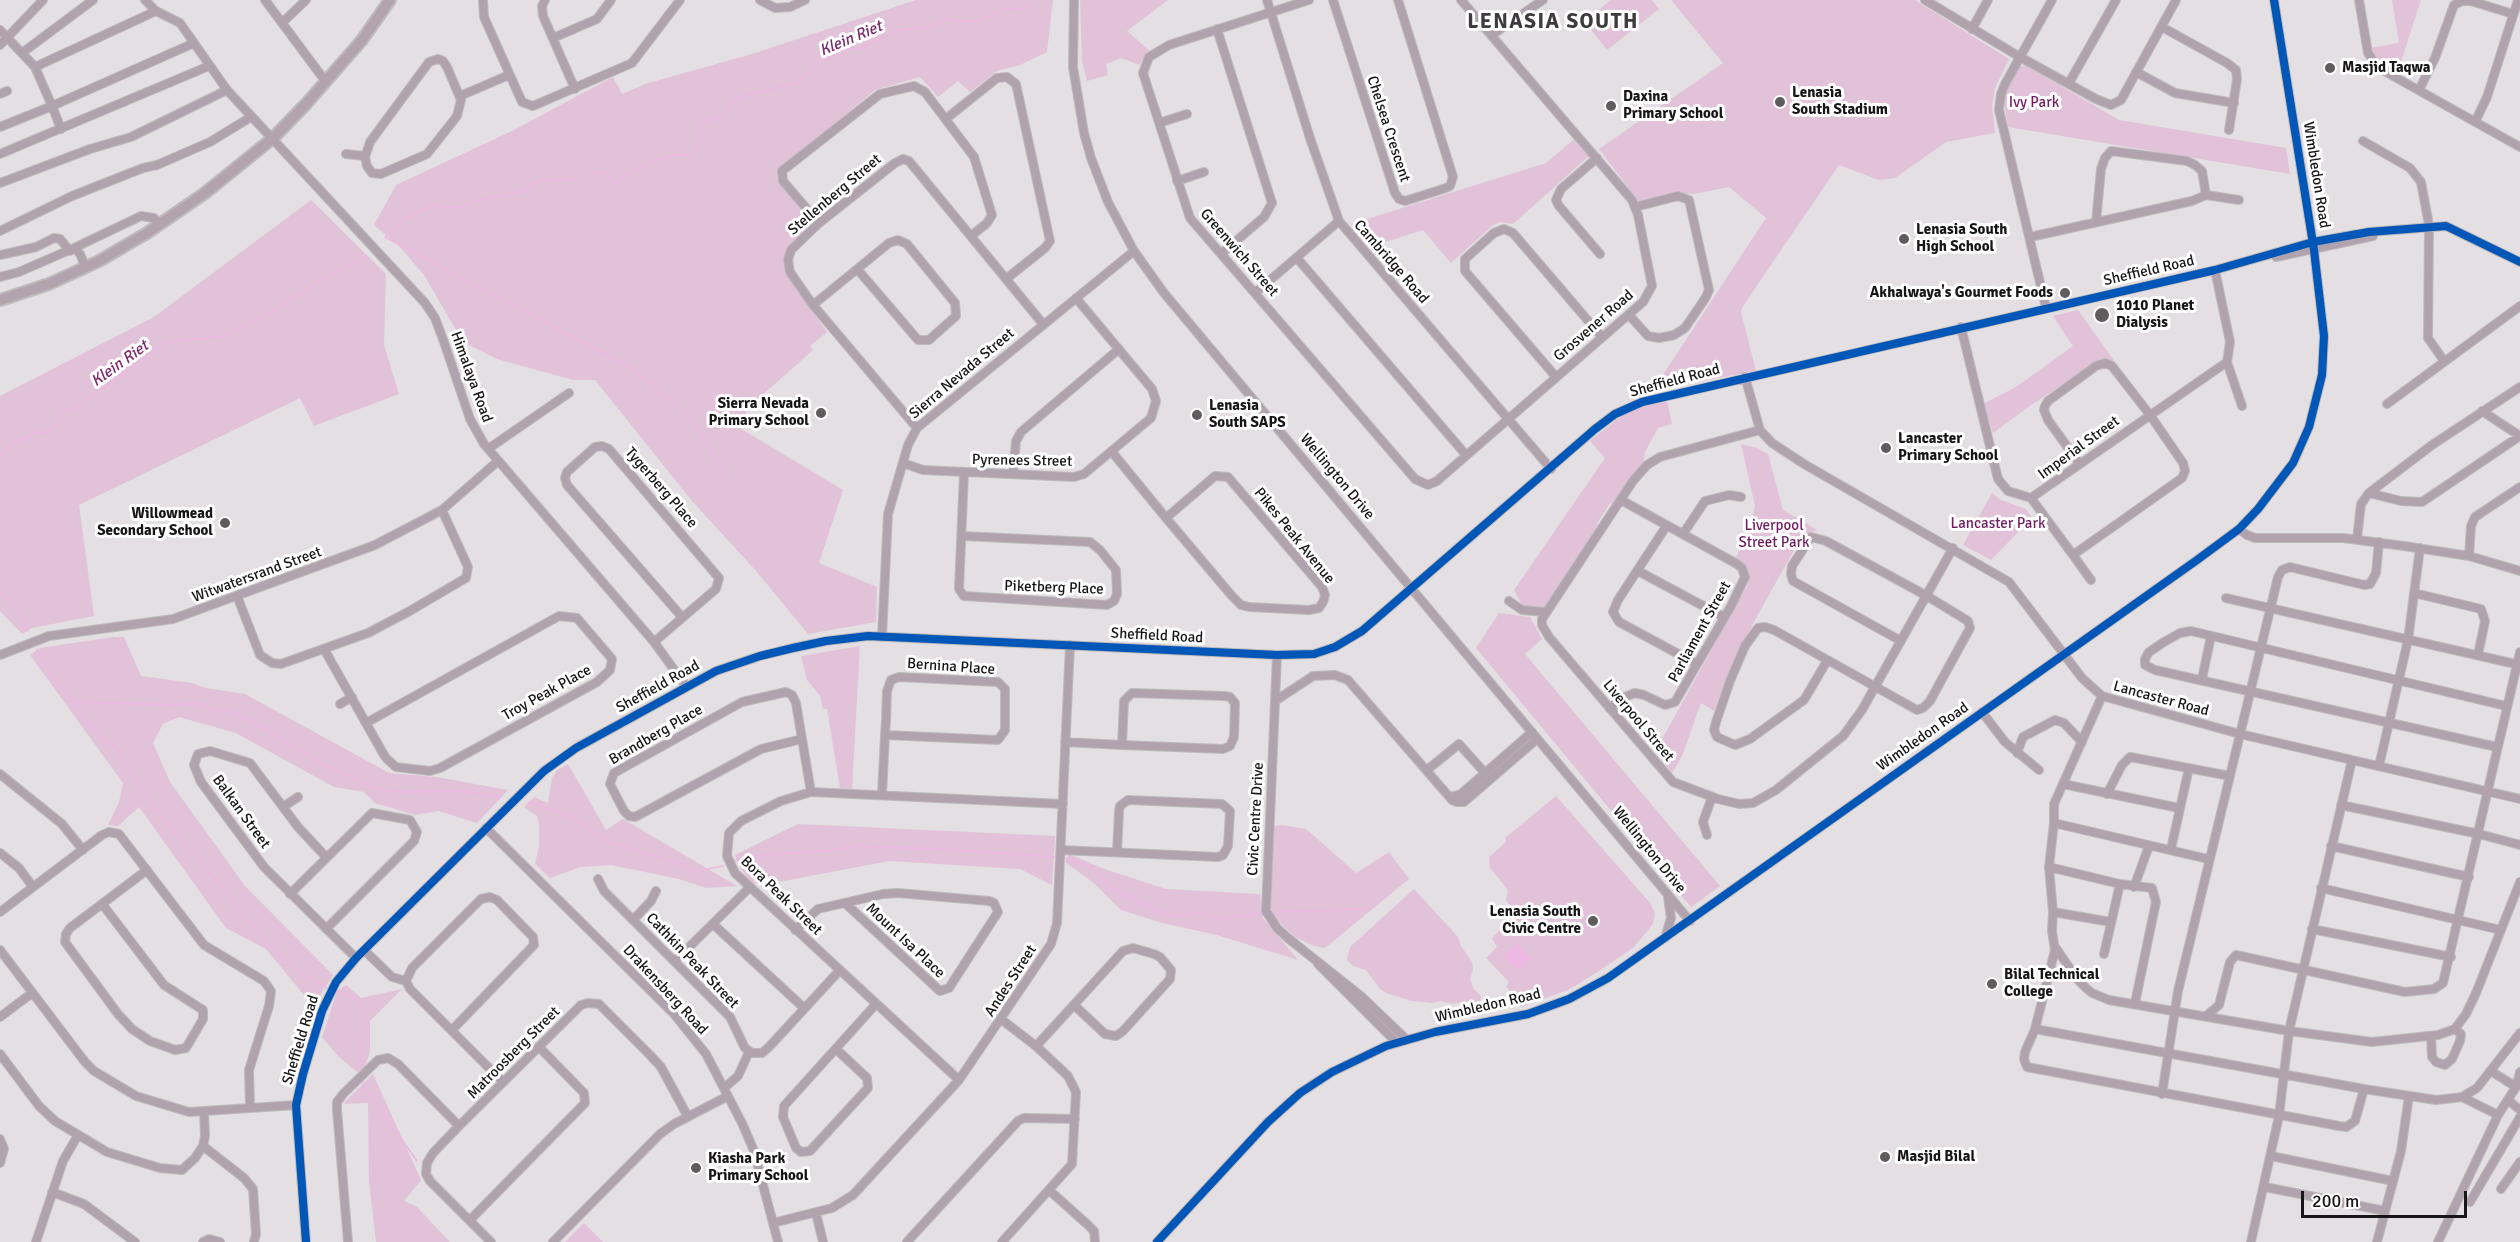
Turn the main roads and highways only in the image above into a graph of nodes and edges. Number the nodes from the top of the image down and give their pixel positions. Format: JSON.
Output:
{"nodes":[{"id":1,"x":390,"y":0,"type":"edge"},
{"id":2,"x":0,"y":300,"type":"edge"}],
"edges":[{"from":1,"to":2,"type":"main road"}]}
